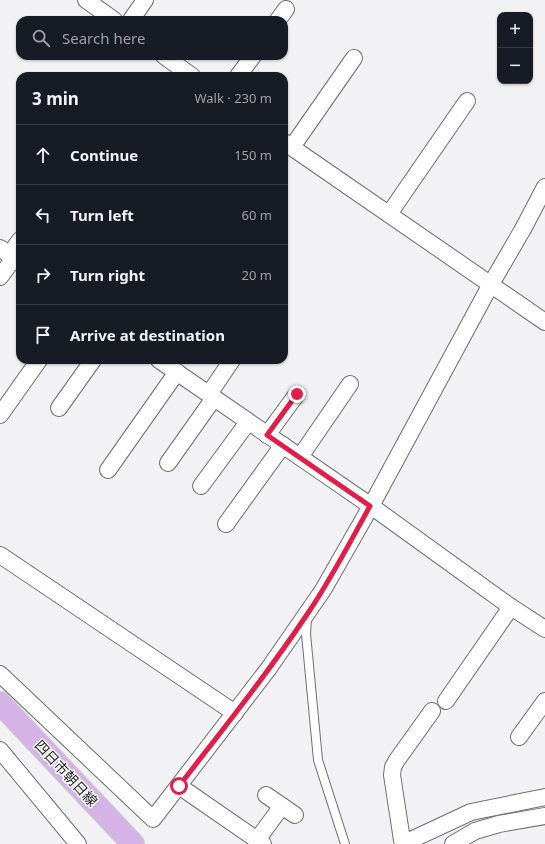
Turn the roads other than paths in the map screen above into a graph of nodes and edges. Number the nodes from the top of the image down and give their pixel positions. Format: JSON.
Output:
{"nodes":[{"id":1,"x":86,"y":0,"type":"edge"},
{"id":2,"x":145,"y":0,"type":"edge"},
{"id":3,"x":108,"y":16,"type":"edge"},
{"id":4,"x":134,"y":16,"type":"edge"},
{"id":5,"x":354,"y":58,"type":"dead end"},
{"id":6,"x":170,"y":60,"type":"edge"},
{"id":7,"x":250,"y":60,"type":"edge"},
{"id":8,"x":186,"y":72,"type":"edge"},
{"id":9,"x":241,"y":72,"type":"edge"},
{"id":10,"x":467,"y":101,"type":"dead end"},
{"id":11,"x":288,"y":144,"type":"edge"},
{"id":12,"x":288,"y":146,"type":"edge"},
{"id":13,"x":545,"y":187,"type":"edge"},
{"id":14,"x":389,"y":214,"type":"junction"},
{"id":15,"x":16,"y":247,"type":"edge"},
{"id":16,"x":11,"y":256,"type":"edge"},
{"id":17,"x":0,"y":278,"type":"edge"},
{"id":18,"x":491,"y":284,"type":"junction"},
{"id":19,"x":545,"y":322,"type":"edge"},
{"id":20,"x":36,"y":364,"type":"edge"},
{"id":21,"x":91,"y":364,"type":"edge"},
{"id":22,"x":165,"y":364,"type":"edge"},
{"id":23,"x":230,"y":364,"type":"edge"},
{"id":24,"x":177,"y":372,"type":"junction"},
{"id":25,"x":350,"y":384,"type":"dead end"},
{"id":26,"x":297,"y":394,"type":"dead end"},
{"id":27,"x":211,"y":396,"type":"junction"},
{"id":28,"x":59,"y":408,"type":"dead end"},
{"id":29,"x":0,"y":415,"type":"edge"},
{"id":30,"x":248,"y":422,"type":"junction"},
{"id":31,"x":267,"y":435,"type":"junction"},
{"id":32,"x":283,"y":445,"type":"junction"},
{"id":33,"x":300,"y":457,"type":"junction"},
{"id":34,"x":168,"y":463,"type":"dead end"},
{"id":35,"x":108,"y":470,"type":"dead end"},
{"id":36,"x":201,"y":486,"type":"dead end"},
{"id":37,"x":370,"y":506,"type":"junction"},
{"id":38,"x":226,"y":524,"type":"dead end"},
{"id":39,"x":0,"y":555,"type":"edge"},
{"id":40,"x":511,"y":607,"type":"junction"},
{"id":41,"x":308,"y":613,"type":"junction"},
{"id":42,"x":545,"y":629,"type":"edge"},
{"id":43,"x":0,"y":674,"type":"edge"},
{"id":44,"x":446,"y":701,"type":"dead end"},
{"id":45,"x":545,"y":701,"type":"edge"},
{"id":46,"x":0,"y":703,"type":"edge"},
{"id":47,"x":432,"y":711,"type":"dead end"},
{"id":48,"x":235,"y":713,"type":"junction"},
{"id":49,"x":519,"y":737,"type":"dead end"},
{"id":50,"x":0,"y":750,"type":"edge"},
{"id":51,"x":179,"y":786,"type":"junction"},
{"id":52,"x":266,"y":795,"type":"dead end"},
{"id":53,"x":545,"y":797,"type":"edge"},
{"id":54,"x":545,"y":816,"type":"edge"},
{"id":55,"x":260,"y":842,"type":"edge"},
{"id":56,"x":78,"y":844,"type":"edge"},
{"id":57,"x":133,"y":844,"type":"edge"},
{"id":58,"x":345,"y":844,"type":"edge"},
{"id":59,"x":453,"y":844,"type":"edge"}],
"edges":[{"from":1,"to":3,"type":"street"},
{"from":2,"to":4,"type":"street"},
{"from":5,"to":11,"type":"street"},
{"from":6,"to":8,"type":"street"},
{"from":7,"to":9,"type":"street"},
{"from":10,"to":14,"type":"street"},
{"from":12,"to":14,"type":"street"},
{"from":13,"to":18,"type":"street"},
{"from":14,"to":18,"type":"street"},
{"from":15,"to":16,"type":"street"},
{"from":16,"to":17,"type":"street"},
{"from":18,"to":19,"type":"street"},
{"from":18,"to":37,"type":"street"},
{"from":20,"to":29,"type":"street"},
{"from":21,"to":28,"type":"street"},
{"from":22,"to":24,"type":"street"},
{"from":23,"to":27,"type":"street"},
{"from":24,"to":27,"type":"street"},
{"from":24,"to":35,"type":"street"},
{"from":25,"to":33,"type":"street"},
{"from":26,"to":31,"type":"street"},
{"from":27,"to":30,"type":"street"},
{"from":27,"to":34,"type":"street"},
{"from":30,"to":31,"type":"street"},
{"from":30,"to":36,"type":"street"},
{"from":31,"to":32,"type":"street"},
{"from":32,"to":33,"type":"street"},
{"from":32,"to":38,"type":"street"},
{"from":33,"to":37,"type":"street"},
{"from":37,"to":40,"type":"street"},
{"from":37,"to":41,"type":"street"},
{"from":39,"to":48,"type":"street"},
{"from":40,"to":42,"type":"street"},
{"from":40,"to":44,"type":"street"},
{"from":41,"to":48,"type":"street"},
{"from":41,"to":58,"type":"lane"},
{"from":43,"to":51,"type":"street"},
{"from":45,"to":49,"type":"street"},
{"from":46,"to":57,"type":"main road","name":"四日市朝日線"},
{"from":47,"to":53,"type":"street"},
{"from":48,"to":51,"type":"street"},
{"from":50,"to":56,"type":"street"},
{"from":51,"to":55,"type":"street"},
{"from":52,"to":55,"type":"street"},
{"from":54,"to":59,"type":"street"}]}
